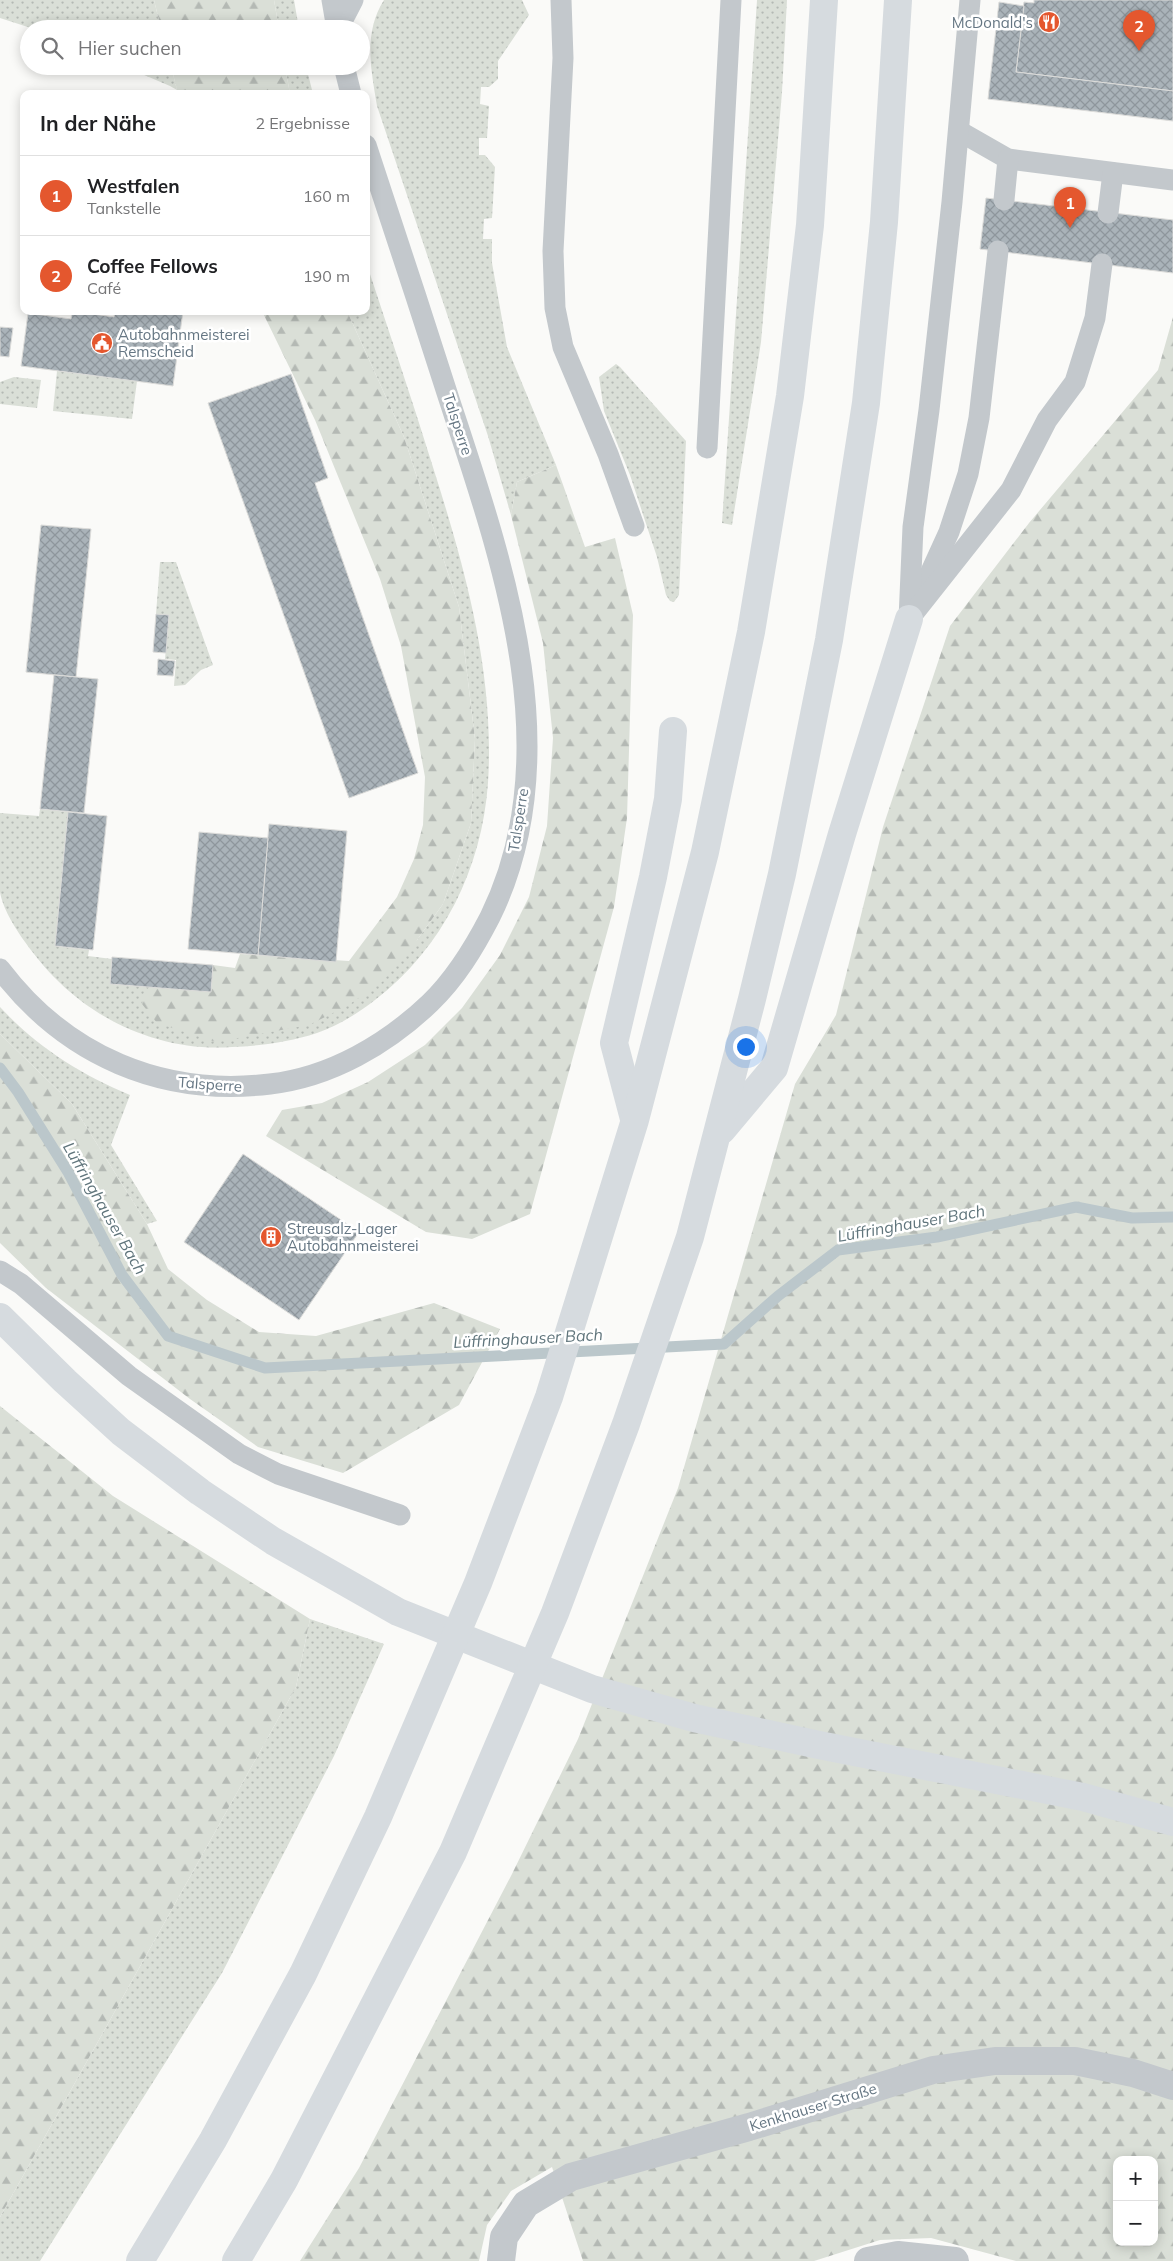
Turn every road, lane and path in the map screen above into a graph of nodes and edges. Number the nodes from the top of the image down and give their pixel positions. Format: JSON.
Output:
{"nodes":[{"id":1,"x":332,"y":0,"type":"edge"},
{"id":2,"x":353,"y":0,"type":"edge"},
{"id":3,"x":731,"y":0,"type":"edge"},
{"id":4,"x":824,"y":0,"type":"edge"},
{"id":5,"x":898,"y":0,"type":"edge"},
{"id":6,"x":970,"y":0,"type":"edge"},
{"id":7,"x":557,"y":5,"type":"edge"},
{"id":8,"x":336,"y":20,"type":"edge"},
{"id":9,"x":343,"y":20,"type":"edge"},
{"id":10,"x":346,"y":75,"type":"edge"},
{"id":11,"x":350,"y":90,"type":"edge"},
{"id":12,"x":959,"y":131,"type":"junction"},
{"id":13,"x":370,"y":157,"type":"edge"},
{"id":14,"x":1008,"y":159,"type":"junction"},
{"id":15,"x":1113,"y":173,"type":"junction"},
{"id":16,"x":1173,"y":180,"type":"edge"},
{"id":17,"x":1004,"y":200,"type":"dead end"},
{"id":18,"x":1108,"y":212,"type":"dead end"},
{"id":19,"x":998,"y":251,"type":"dead end"},
{"id":20,"x":1102,"y":264,"type":"dead end"},
{"id":21,"x":707,"y":448,"type":"dead end"},
{"id":22,"x":634,"y":526,"type":"dead end"},
{"id":23,"x":909,"y":619,"type":"junction"},
{"id":24,"x":673,"y":732,"type":"dead end"},
{"id":25,"x":0,"y":969,"type":"edge"},
{"id":26,"x":634,"y":1120,"type":"junction"},
{"id":27,"x":716,"y":1137,"type":"junction"},
{"id":28,"x":0,"y":1271,"type":"edge"},
{"id":29,"x":0,"y":1316,"type":"edge"},
{"id":30,"x":400,"y":1515,"type":"dead end"},
{"id":31,"x":1173,"y":1822,"type":"edge"},
{"id":32,"x":1173,"y":2086,"type":"edge"},
{"id":33,"x":140,"y":2261,"type":"edge"},
{"id":34,"x":236,"y":2261,"type":"edge"},
{"id":35,"x":501,"y":2261,"type":"edge"},
{"id":36,"x":868,"y":2261,"type":"edge"},
{"id":37,"x":955,"y":2261,"type":"edge"}],
"edges":[{"from":1,"to":8,"type":"lane"},
{"from":2,"to":9,"type":"lane"},
{"from":3,"to":21,"type":"lane"},
{"from":4,"to":26,"type":"main road"},
{"from":5,"to":27,"type":"main road"},
{"from":6,"to":12,"type":"lane"},
{"from":7,"to":22,"type":"lane"},
{"from":10,"to":11,"type":"lane"},
{"from":12,"to":14,"type":"lane"},
{"from":12,"to":23,"type":"lane"},
{"from":13,"to":25,"type":"lane","name":"Talsperre"},
{"from":14,"to":15,"type":"lane"},
{"from":14,"to":17,"type":"lane"},
{"from":15,"to":16,"type":"lane"},
{"from":15,"to":18,"type":"lane"},
{"from":19,"to":23,"type":"lane"},
{"from":20,"to":23,"type":"lane"},
{"from":23,"to":27,"type":"main road"},
{"from":24,"to":26,"type":"main road"},
{"from":26,"to":33,"type":"main road"},
{"from":27,"to":34,"type":"main road"},
{"from":28,"to":30,"type":"lane"},
{"from":29,"to":31,"type":"main road"},
{"from":32,"to":35,"type":"street","name":"Kenkhauser Straße"},
{"from":36,"to":37,"type":"street"}]}
